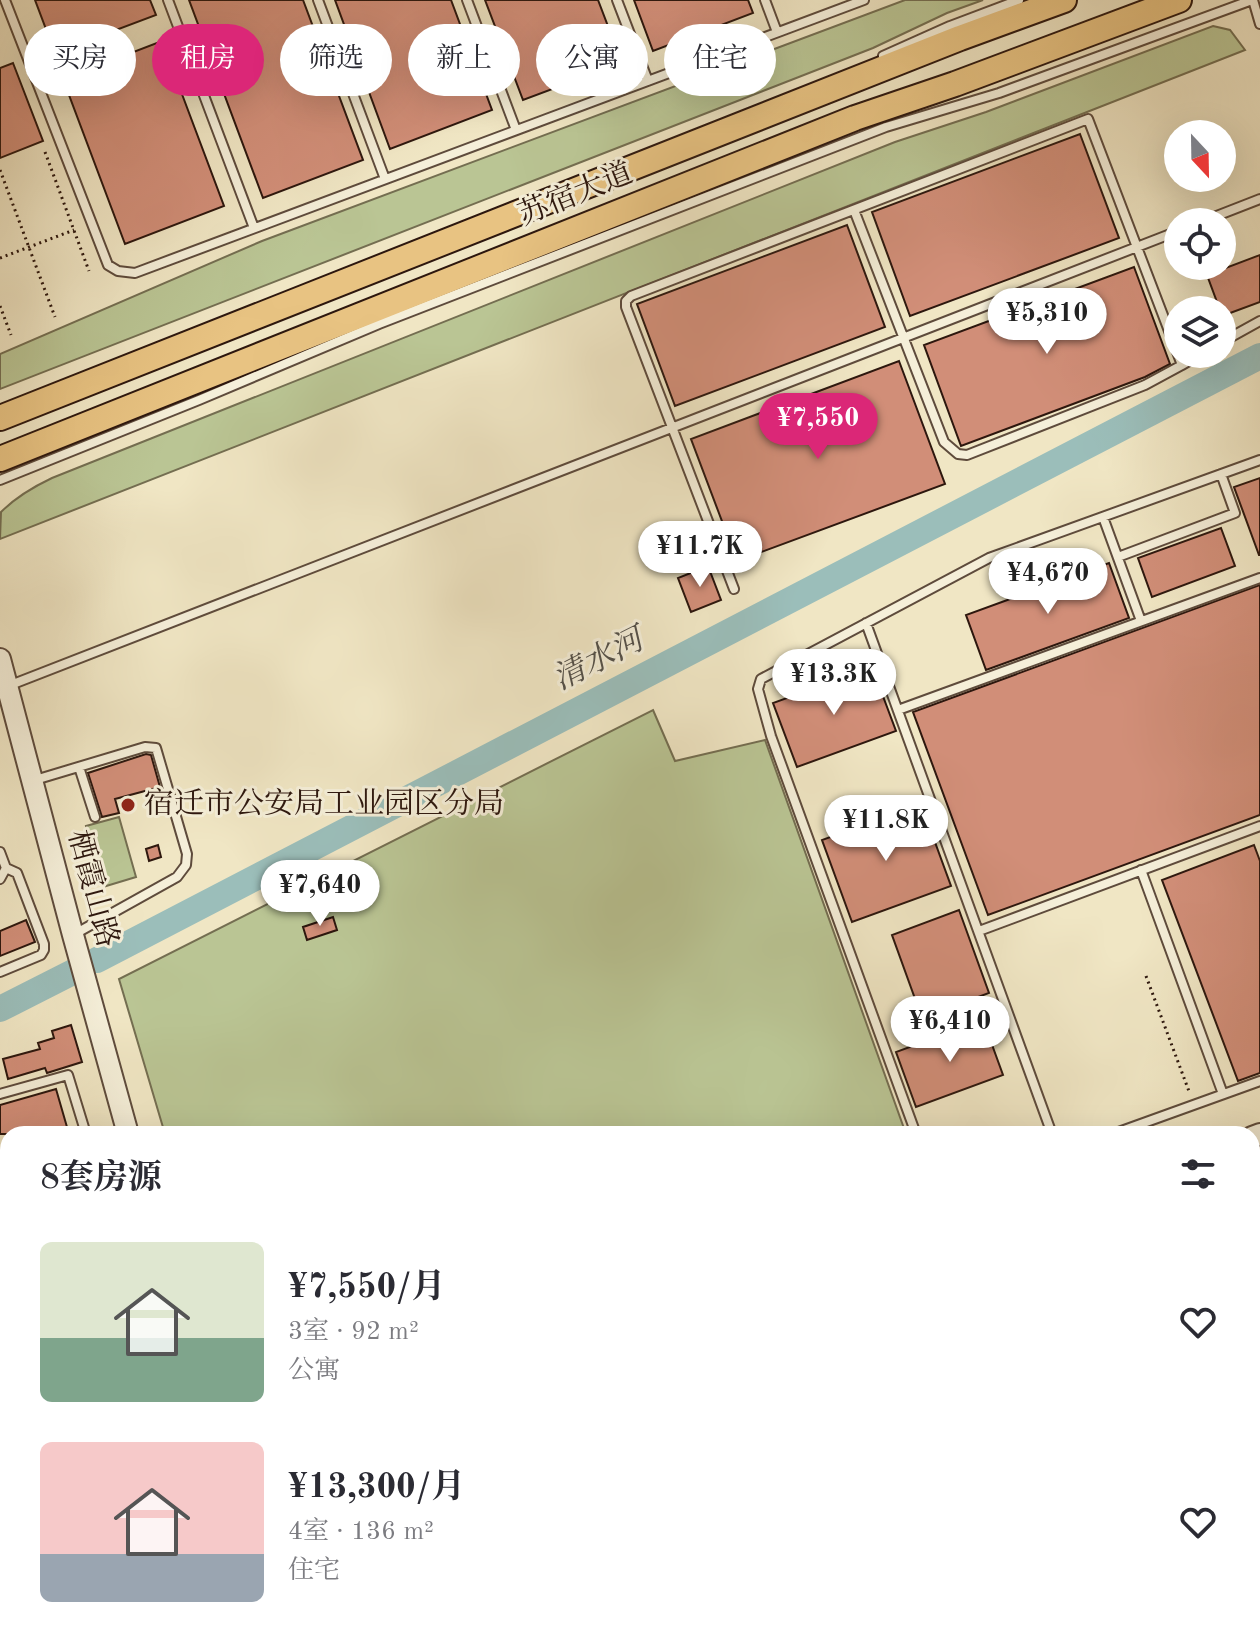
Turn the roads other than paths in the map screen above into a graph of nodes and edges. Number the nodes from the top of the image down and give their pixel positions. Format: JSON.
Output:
{"nodes":[{"id":1,"x":5,"y":0,"type":"edge"},
{"id":2,"x":168,"y":0,"type":"edge"},
{"id":3,"x":318,"y":0,"type":"edge"},
{"id":4,"x":467,"y":0,"type":"edge"},
{"id":5,"x":617,"y":0,"type":"edge"},
{"id":6,"x":765,"y":0,"type":"edge"},
{"id":7,"x":864,"y":0,"type":"edge"},
{"id":8,"x":1019,"y":0,"type":"edge"},
{"id":9,"x":1064,"y":0,"type":"edge"},
{"id":10,"x":1179,"y":0,"type":"edge"},
{"id":11,"x":1253,"y":0,"type":"edge"},
{"id":12,"x":626,"y":24,"type":"edge"},
{"id":13,"x":1260,"y":24,"type":"edge"},
{"id":14,"x":777,"y":32,"type":"junction"},
{"id":15,"x":875,"y":60,"type":"dead end"},
{"id":16,"x":648,"y":81,"type":"edge"},
{"id":17,"x":608,"y":96,"type":"edge"},
{"id":18,"x":516,"y":130,"type":"junction"},
{"id":19,"x":385,"y":179,"type":"junction"},
{"id":20,"x":1260,"y":199,"type":"edge"},
{"id":21,"x":1236,"y":208,"type":"edge"},
{"id":22,"x":854,"y":210,"type":"junction"},
{"id":23,"x":254,"y":228,"type":"junction"},
{"id":24,"x":1164,"y":236,"type":"edge"},
{"id":25,"x":1137,"y":247,"type":"junction"},
{"id":26,"x":1164,"y":318,"type":"edge"},
{"id":27,"x":1260,"y":321,"type":"edge"},
{"id":28,"x":1236,"y":334,"type":"edge"},
{"id":29,"x":904,"y":337,"type":"junction"},
{"id":30,"x":1176,"y":368,"type":"edge"},
{"id":31,"x":0,"y":418,"type":"edge"},
{"id":32,"x":672,"y":427,"type":"junction"},
{"id":33,"x":0,"y":459,"type":"edge"},
{"id":34,"x":1260,"y":460,"type":"edge"},
{"id":35,"x":1221,"y":474,"type":"junction"},
{"id":36,"x":0,"y":480,"type":"edge"},
{"id":37,"x":1103,"y":517,"type":"junction"},
{"id":38,"x":1118,"y":557,"type":"junction"},
{"id":39,"x":1260,"y":578,"type":"edge"},
{"id":40,"x":734,"y":589,"type":"dead end"},
{"id":41,"x":1141,"y":621,"type":"junction"},
{"id":42,"x":866,"y":623,"type":"junction"},
{"id":43,"x":0,"y":659,"type":"edge"},
{"id":44,"x":7,"y":686,"type":"junction"},
{"id":45,"x":898,"y":710,"type":"junction"},
{"id":46,"x":7,"y":712,"type":"edge"},
{"id":47,"x":79,"y":767,"type":"junction"},
{"id":48,"x":32,"y":781,"type":"junction"},
{"id":49,"x":95,"y":817,"type":"dead end"},
{"id":50,"x":1260,"y":826,"type":"edge"},
{"id":51,"x":0,"y":852,"type":"edge"},
{"id":52,"x":6,"y":868,"type":"junction"},
{"id":53,"x":1141,"y":870,"type":"junction"},
{"id":54,"x":0,"y":879,"type":"edge"},
{"id":55,"x":979,"y":931,"type":"junction"},
{"id":56,"x":73,"y":935,"type":"junction"},
{"id":57,"x":0,"y":972,"type":"edge"},
{"id":58,"x":1260,"y":1081,"type":"edge"},
{"id":59,"x":0,"y":1094,"type":"edge"},
{"id":60,"x":1223,"y":1094,"type":"junction"},
{"id":61,"x":84,"y":1126,"type":"edge"},
{"id":62,"x":126,"y":1126,"type":"edge"},
{"id":63,"x":913,"y":1126,"type":"edge"},
{"id":64,"x":1049,"y":1126,"type":"edge"},
{"id":65,"x":1135,"y":1126,"type":"edge"}],
"edges":[{"from":1,"to":23,"type":"lane"},
{"from":2,"to":23,"type":"lane"},
{"from":3,"to":19,"type":"lane"},
{"from":4,"to":18,"type":"lane"},
{"from":5,"to":12,"type":"lane"},
{"from":6,"to":14,"type":"lane"},
{"from":7,"to":14,"type":"lane"},
{"from":8,"to":15,"type":"lane"},
{"from":9,"to":31,"type":"main road","name":"苏宿大道"},
{"from":10,"to":33,"type":"main road","name":"苏宿大道"},
{"from":11,"to":13,"type":"lane"},
{"from":11,"to":36,"type":"lane"},
{"from":14,"to":16,"type":"lane"},
{"from":17,"to":18,"type":"lane"},
{"from":18,"to":19,"type":"lane"},
{"from":19,"to":23,"type":"lane"},
{"from":20,"to":21,"type":"lane"},
{"from":22,"to":25,"type":"lane"},
{"from":22,"to":29,"type":"lane"},
{"from":22,"to":32,"type":"lane"},
{"from":24,"to":25,"type":"lane"},
{"from":25,"to":26,"type":"lane"},
{"from":25,"to":29,"type":"lane"},
{"from":27,"to":28,"type":"lane"},
{"from":29,"to":30,"type":"lane"},
{"from":29,"to":32,"type":"lane"},
{"from":32,"to":40,"type":"lane"},
{"from":32,"to":44,"type":"lane"},
{"from":34,"to":35,"type":"lane"},
{"from":35,"to":37,"type":"lane"},
{"from":35,"to":38,"type":"lane"},
{"from":37,"to":38,"type":"lane"},
{"from":37,"to":42,"type":"lane"},
{"from":38,"to":41,"type":"lane"},
{"from":39,"to":41,"type":"lane"},
{"from":41,"to":45,"type":"lane"},
{"from":42,"to":45,"type":"lane"},
{"from":42,"to":63,"type":"lane"},
{"from":43,"to":44,"type":"street","name":"栖霞山路"},
{"from":44,"to":46,"type":"street","name":"栖霞山路"},
{"from":45,"to":55,"type":"lane"},
{"from":46,"to":48,"type":"street","name":"栖霞山路"},
{"from":47,"to":48,"type":"lane"},
{"from":47,"to":49,"type":"lane"},
{"from":47,"to":56,"type":"lane"},
{"from":48,"to":56,"type":"street","name":"栖霞山路"},
{"from":50,"to":53,"type":"lane"},
{"from":51,"to":52,"type":"lane"},
{"from":52,"to":54,"type":"lane"},
{"from":52,"to":57,"type":"lane"},
{"from":53,"to":55,"type":"lane"},
{"from":53,"to":60,"type":"lane"},
{"from":55,"to":64,"type":"lane"},
{"from":56,"to":62,"type":"street","name":"栖霞山路"},
{"from":58,"to":60,"type":"lane"},
{"from":59,"to":61,"type":"lane"},
{"from":60,"to":65,"type":"lane"}]}
